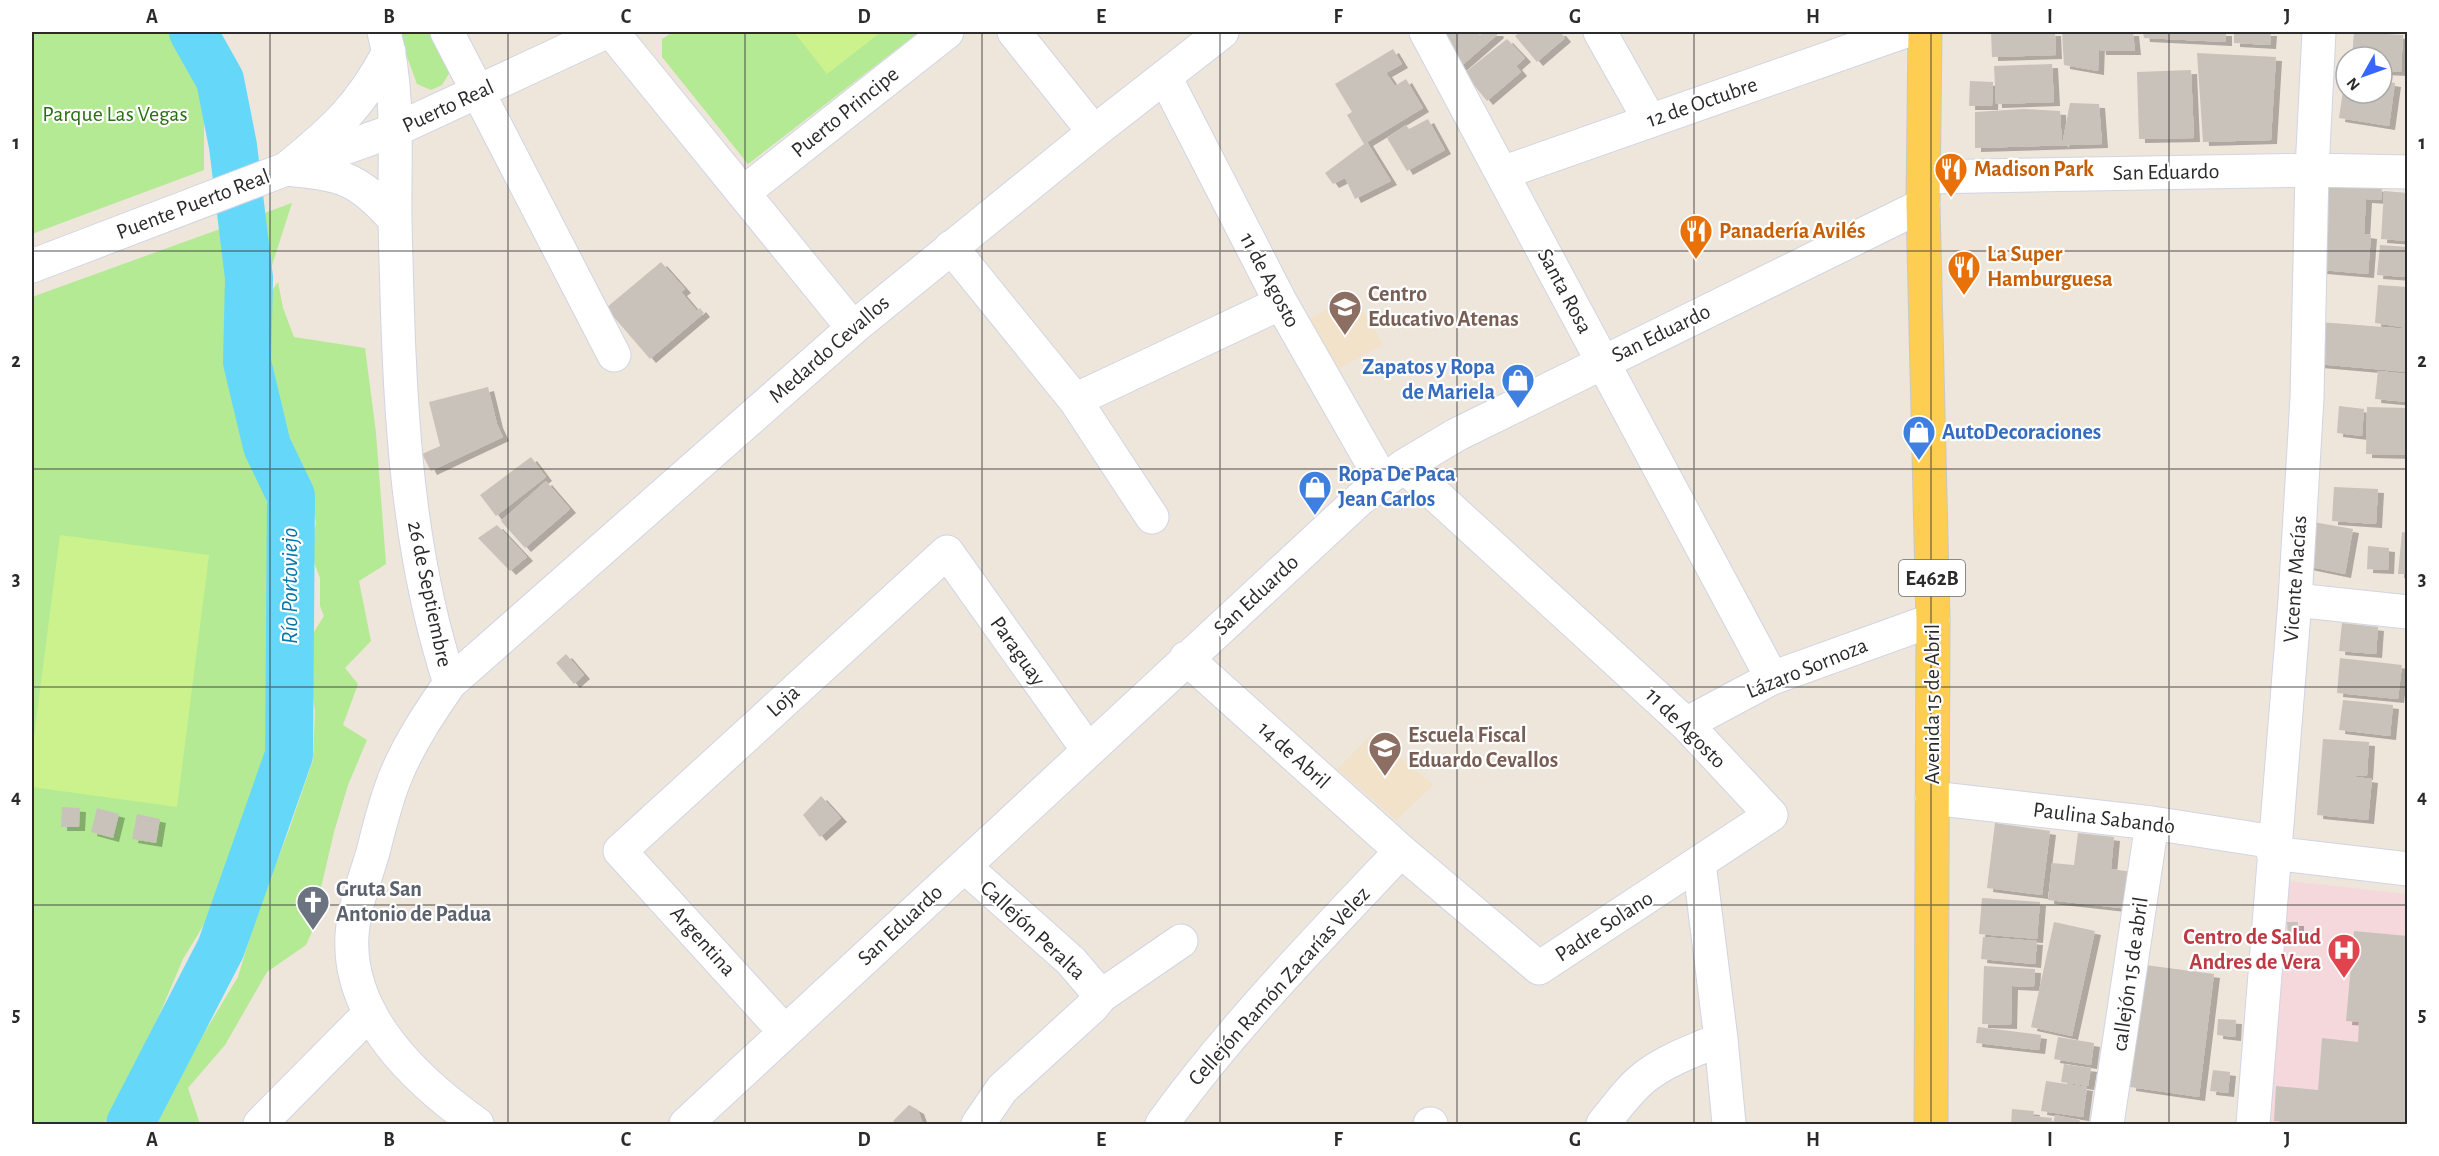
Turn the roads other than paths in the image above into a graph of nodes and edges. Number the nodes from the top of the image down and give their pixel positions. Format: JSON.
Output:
{"nodes":[{"id":1,"x":447,"y":32,"type":"edge"},
{"id":2,"x":606,"y":32,"type":"edge"},
{"id":3,"x":612,"y":32,"type":"edge"},
{"id":4,"x":947,"y":32,"type":"edge"},
{"id":5,"x":1014,"y":32,"type":"edge"},
{"id":6,"x":1222,"y":32,"type":"edge"},
{"id":7,"x":1426,"y":32,"type":"edge"},
{"id":8,"x":1600,"y":32,"type":"edge"},
{"id":9,"x":1903,"y":32,"type":"edge"},
{"id":10,"x":1925,"y":32,"type":"edge"},
{"id":11,"x":2319,"y":32,"type":"edge"},
{"id":12,"x":387,"y":42,"type":"edge"},
{"id":13,"x":1165,"y":77,"type":"junction"},
{"id":14,"x":478,"y":92,"type":"junction"},
{"id":15,"x":1650,"y":121,"type":"junction"},
{"id":16,"x":395,"y":130,"type":"junction"},
{"id":17,"x":1094,"y":132,"type":"junction"},
{"id":18,"x":286,"y":169,"type":"junction"},
{"id":19,"x":2312,"y":170,"type":"junction"},
{"id":20,"x":2408,"y":172,"type":"edge"},
{"id":21,"x":1502,"y":173,"type":"junction"},
{"id":22,"x":1924,"y":191,"type":"junction"},
{"id":23,"x":743,"y":193,"type":"junction"},
{"id":24,"x":395,"y":220,"type":"junction"},
{"id":25,"x":951,"y":247,"type":"junction"},
{"id":26,"x":32,"y":266,"type":"edge"},
{"id":27,"x":1281,"y":303,"type":"junction"},
{"id":28,"x":853,"y":328,"type":"junction"},
{"id":29,"x":614,"y":355,"type":"dead end"},
{"id":30,"x":1603,"y":362,"type":"junction"},
{"id":31,"x":1075,"y":400,"type":"junction"},
{"id":32,"x":1393,"y":473,"type":"junction"},
{"id":33,"x":1152,"y":517,"type":"dead end"},
{"id":34,"x":947,"y":552,"type":"joint"},
{"id":35,"x":2295,"y":600,"type":"junction"},
{"id":36,"x":2408,"y":612,"type":"edge"},
{"id":37,"x":1933,"y":620,"type":"junction"},
{"id":38,"x":1186,"y":658,"type":"junction"},
{"id":39,"x":1772,"y":678,"type":"junction"},
{"id":40,"x":450,"y":683,"type":"junction"},
{"id":41,"x":1686,"y":724,"type":"junction"},
{"id":42,"x":1088,"y":750,"type":"junction"},
{"id":43,"x":1932,"y":798,"type":"junction"},
{"id":44,"x":2152,"y":823,"type":"junction"},
{"id":45,"x":2274,"y":848,"type":"junction"},
{"id":46,"x":620,"y":850,"type":"joint"},
{"id":47,"x":1401,"y":851,"type":"junction"},
{"id":48,"x":1699,"y":863,"type":"junction"},
{"id":49,"x":963,"y":866,"type":"junction"},
{"id":50,"x":2408,"y":869,"type":"edge"},
{"id":51,"x":1181,"y":941,"type":"dead end"},
{"id":52,"x":1101,"y":996,"type":"junction"},
{"id":53,"x":370,"y":1013,"type":"junction"},
{"id":54,"x":785,"y":1032,"type":"junction"},
{"id":55,"x":1721,"y":1039,"type":"junction"},
{"id":56,"x":459,"y":1119,"type":"edge"},
{"id":57,"x":260,"y":1125,"type":"edge"},
{"id":58,"x":686,"y":1125,"type":"edge"},
{"id":59,"x":978,"y":1125,"type":"edge"},
{"id":60,"x":1161,"y":1125,"type":"edge"},
{"id":61,"x":1603,"y":1125,"type":"edge"},
{"id":62,"x":1729,"y":1125,"type":"edge"},
{"id":63,"x":1931,"y":1125,"type":"edge"},
{"id":64,"x":2107,"y":1125,"type":"edge"},
{"id":65,"x":2253,"y":1125,"type":"edge"}],
"edges":[{"from":1,"to":14,"type":"street"},
{"from":2,"to":14,"type":"street","name":"Puerto Real"},
{"from":3,"to":23,"type":"street"},
{"from":4,"to":23,"type":"street","name":"Puerto Principe"},
{"from":5,"to":17,"type":"street"},
{"from":6,"to":13,"type":"street","name":"Medardo Cevallos"},
{"from":7,"to":21,"type":"street","name":"Santa Rosa"},
{"from":8,"to":15,"type":"street"},
{"from":9,"to":15,"type":"street","name":"12 de Octubre"},
{"from":10,"to":22,"type":"main road","name":"Avenida 15 de Abril","number":"E462B"},
{"from":11,"to":19,"type":"street","name":"Vicente Macías"},
{"from":12,"to":16,"type":"street","name":"26 de Septiembre"},
{"from":12,"to":18,"type":"street"},
{"from":13,"to":17,"type":"street","name":"Medardo Cevallos"},
{"from":13,"to":27,"type":"street","name":"11 de Agosto"},
{"from":14,"to":16,"type":"street","name":"Puerto Real"},
{"from":14,"to":29,"type":"street"},
{"from":15,"to":21,"type":"street","name":"12 de Octubre"},
{"from":16,"to":18,"type":"street","name":"Puerto Real"},
{"from":16,"to":24,"type":"street","name":"26 de Septiembre"},
{"from":17,"to":25,"type":"street","name":"Medardo Cevallos"},
{"from":18,"to":24,"type":"street"},
{"from":18,"to":26,"type":"street","name":"Puente Puerto Real"},
{"from":19,"to":20,"type":"street","name":"San Eduardo"},
{"from":19,"to":22,"type":"street","name":"San Eduardo"},
{"from":19,"to":35,"type":"street","name":"Vicente Macías"},
{"from":21,"to":30,"type":"street","name":"Santa Rosa"},
{"from":22,"to":30,"type":"street","name":"San Eduardo"},
{"from":22,"to":37,"type":"main road","name":"Avenida 15 de Abril","number":"E462B"},
{"from":23,"to":28,"type":"street"},
{"from":24,"to":40,"type":"street","name":"26 de Septiembre"},
{"from":25,"to":28,"type":"street","name":"Medardo Cevallos"},
{"from":25,"to":31,"type":"street"},
{"from":27,"to":31,"type":"street"},
{"from":27,"to":32,"type":"street","name":"11 de Agosto"},
{"from":28,"to":40,"type":"street","name":"Medardo Cevallos"},
{"from":30,"to":32,"type":"street","name":"San Eduardo"},
{"from":30,"to":39,"type":"street","name":"Santa Rosa"},
{"from":31,"to":33,"type":"street"},
{"from":32,"to":38,"type":"street","name":"San Eduardo"},
{"from":32,"to":41,"type":"street","name":"11 de Agosto"},
{"from":34,"to":42,"type":"street","name":"Paraguay"},
{"from":34,"to":46,"type":"street","name":"Loja"},
{"from":35,"to":36,"type":"street"},
{"from":35,"to":45,"type":"street","name":"Vicente Macías"},
{"from":37,"to":39,"type":"street","name":"Lázaro Sornoza"},
{"from":37,"to":43,"type":"main road","name":"Avenida 15 de Abril","number":"E462B"},
{"from":38,"to":42,"type":"street","name":"San Eduardo"},
{"from":38,"to":47,"type":"street","name":"14 de Abril"},
{"from":39,"to":41,"type":"street","name":"Lázaro Sornoza"},
{"from":40,"to":53,"type":"street","name":"26 de Septiembre"},
{"from":41,"to":48,"type":"street","name":"11 de Agosto"},
{"from":42,"to":49,"type":"street","name":"San Eduardo"},
{"from":43,"to":44,"type":"street","name":"Paulina Sabando"},
{"from":43,"to":63,"type":"main road","name":"Avenida 15 de Abril","number":"E462B"},
{"from":44,"to":45,"type":"street","name":"Paulina Sabando"},
{"from":44,"to":64,"type":"street","name":"callejón 15 de abril"},
{"from":45,"to":50,"type":"street","name":"Paulina Sabando"},
{"from":45,"to":65,"type":"street","name":"Vicente Macías"},
{"from":46,"to":54,"type":"street","name":"Argentina"},
{"from":47,"to":48,"type":"street","name":"Padre Solano"},
{"from":47,"to":60,"type":"street","name":"Cellejón Ramón Zacarías Velez"},
{"from":48,"to":55,"type":"street"},
{"from":49,"to":52,"type":"street","name":"Callejón Peralta"},
{"from":49,"to":54,"type":"street","name":"San Eduardo"},
{"from":51,"to":52,"type":"street"},
{"from":52,"to":59,"type":"street"},
{"from":53,"to":56,"type":"street","name":"26 de Septiembre"},
{"from":53,"to":57,"type":"street"},
{"from":54,"to":58,"type":"street","name":"San Eduardo"},
{"from":55,"to":61,"type":"street"},
{"from":55,"to":62,"type":"street"}]}
